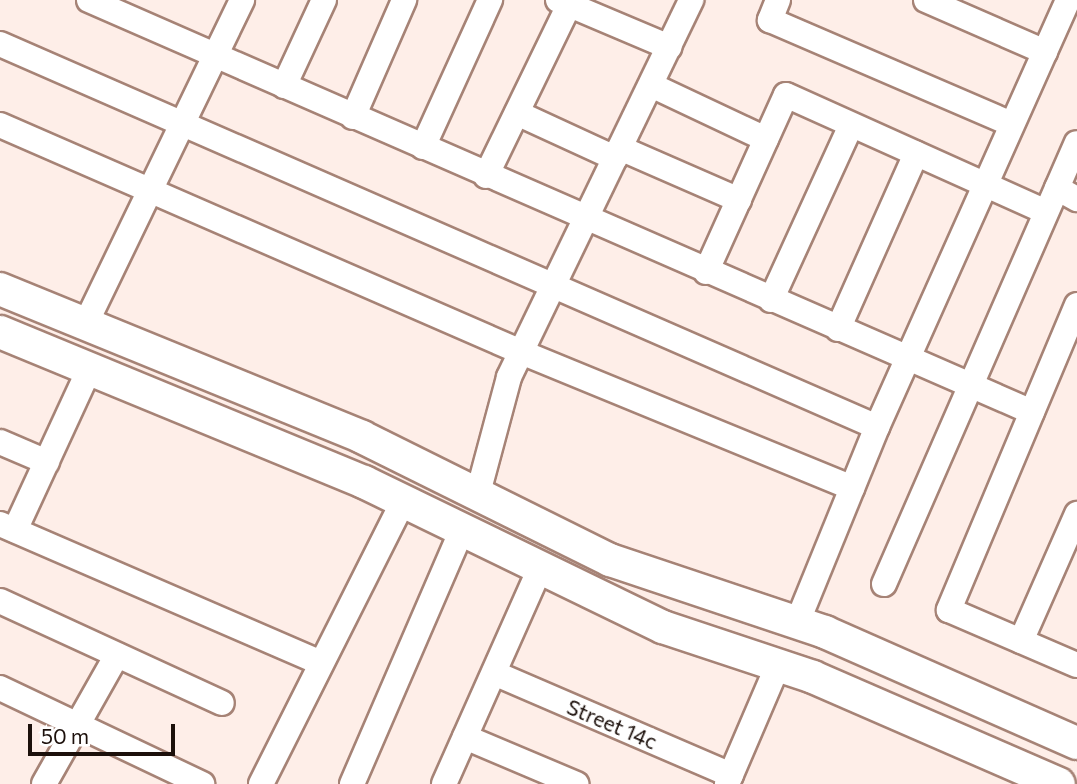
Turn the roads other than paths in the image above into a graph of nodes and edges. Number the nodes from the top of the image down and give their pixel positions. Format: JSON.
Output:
{"nodes":[{"id":1,"x":89,"y":0,"type":"edge"},
{"id":2,"x":242,"y":0,"type":"edge"},
{"id":3,"x":324,"y":0,"type":"edge"},
{"id":4,"x":404,"y":0,"type":"edge"},
{"id":5,"x":490,"y":0,"type":"edge"},
{"id":6,"x":691,"y":0,"type":"edge"},
{"id":7,"x":778,"y":0,"type":"edge"},
{"id":8,"x":926,"y":0,"type":"edge"},
{"id":9,"x":1068,"y":0,"type":"edge"},
{"id":10,"x":564,"y":2,"type":"edge"},
{"id":11,"x":136,"y":9,"type":"edge"},
{"id":12,"x":606,"y":9,"type":"edge"},
{"id":13,"x":0,"y":44,"type":"edge"},
{"id":14,"x":669,"y":47,"type":"junction"},
{"id":15,"x":1045,"y":52,"type":"junction"},
{"id":16,"x":215,"y":56,"type":"junction"},
{"id":17,"x":651,"y":85,"type":"junction"},
{"id":18,"x":284,"y":86,"type":"junction"},
{"id":19,"x":517,"y":113,"type":"junction"},
{"id":20,"x":352,"y":117,"type":"junction"},
{"id":21,"x":181,"y":124,"type":"junction"},
{"id":22,"x":1012,"y":124,"type":"junction"},
{"id":23,"x":0,"y":125,"type":"edge"},
{"id":24,"x":851,"y":125,"type":"junction"},
{"id":25,"x":766,"y":139,"type":"junction"},
{"id":26,"x":1077,"y":143,"type":"edge"},
{"id":27,"x":423,"y":148,"type":"junction"},
{"id":28,"x":618,"y":153,"type":"junction"},
{"id":29,"x":916,"y":154,"type":"junction"},
{"id":30,"x":486,"y":176,"type":"junction"},
{"id":31,"x":985,"y":186,"type":"junction"},
{"id":32,"x":149,"y":193,"type":"junction"},
{"id":33,"x":1067,"y":194,"type":"edge"},
{"id":34,"x":739,"y":200,"type":"junction"},
{"id":35,"x":1046,"y":212,"type":"junction"},
{"id":36,"x":585,"y":220,"type":"junction"},
{"id":37,"x":706,"y":271,"type":"junction"},
{"id":38,"x":552,"y":287,"type":"junction"},
{"id":39,"x":0,"y":289,"type":"edge"},
{"id":40,"x":771,"y":300,"type":"junction"},
{"id":41,"x":1077,"y":305,"type":"edge"},
{"id":42,"x":85,"y":324,"type":"junction"},
{"id":43,"x":838,"y":329,"type":"junction"},
{"id":44,"x":0,"y":332,"type":"edge"},
{"id":45,"x":1070,"y":342,"type":"edge"},
{"id":46,"x":521,"y":352,"type":"junction"},
{"id":47,"x":907,"y":359,"type":"junction"},
{"id":48,"x":89,"y":370,"type":"junction"},
{"id":49,"x":970,"y":387,"type":"junction"},
{"id":50,"x":1032,"y":411,"type":"junction"},
{"id":51,"x":877,"y":427,"type":"junction"},
{"id":52,"x":0,"y":442,"type":"edge"},
{"id":53,"x":47,"y":462,"type":"junction"},
{"id":54,"x":852,"y":488,"type":"junction"},
{"id":55,"x":478,"y":493,"type":"junction"},
{"id":56,"x":404,"y":500,"type":"junction"},
{"id":57,"x":1077,"y":514,"type":"edge"},
{"id":58,"x":8,"y":527,"type":"edge"},
{"id":59,"x":463,"y":527,"type":"junction"},
{"id":60,"x":541,"y":566,"type":"junction"},
{"id":61,"x":884,"y":584,"type":"dead end"},
{"id":62,"x":0,"y":601,"type":"edge"},
{"id":63,"x":797,"y":623,"type":"junction"},
{"id":64,"x":1021,"y":641,"type":"junction"},
{"id":65,"x":117,"y":655,"type":"junction"},
{"id":66,"x":319,"y":662,"type":"junction"},
{"id":67,"x":778,"y":665,"type":"junction"},
{"id":68,"x":1077,"y":665,"type":"edge"},
{"id":69,"x":494,"y":673,"type":"junction"},
{"id":70,"x":0,"y":688,"type":"edge"},
{"id":71,"x":222,"y":703,"type":"dead end"},
{"id":72,"x":78,"y":725,"type":"junction"},
{"id":73,"x":465,"y":737,"type":"junction"},
{"id":74,"x":1077,"y":743,"type":"edge"},
{"id":75,"x":729,"y":780,"type":"edge"},
{"id":76,"x":44,"y":784,"type":"edge"},
{"id":77,"x":202,"y":784,"type":"edge"},
{"id":78,"x":261,"y":784,"type":"edge"},
{"id":79,"x":352,"y":784,"type":"edge"},
{"id":80,"x":444,"y":784,"type":"edge"},
{"id":81,"x":576,"y":784,"type":"edge"},
{"id":82,"x":1059,"y":784,"type":"edge"}],
"edges":[{"from":1,"to":11,"type":"street"},
{"from":2,"to":16,"type":"street"},
{"from":3,"to":18,"type":"street"},
{"from":4,"to":20,"type":"street"},
{"from":5,"to":27,"type":"street"},
{"from":6,"to":14,"type":"street"},
{"from":7,"to":22,"type":"street"},
{"from":8,"to":15,"type":"street"},
{"from":9,"to":15,"type":"street"},
{"from":10,"to":12,"type":"street"},
{"from":10,"to":19,"type":"street"},
{"from":11,"to":16,"type":"street"},
{"from":12,"to":14,"type":"street"},
{"from":13,"to":21,"type":"street"},
{"from":14,"to":17,"type":"street"},
{"from":15,"to":22,"type":"street"},
{"from":16,"to":18,"type":"street"},
{"from":16,"to":21,"type":"street"},
{"from":17,"to":25,"type":"street"},
{"from":17,"to":28,"type":"street"},
{"from":18,"to":20,"type":"street"},
{"from":19,"to":28,"type":"street"},
{"from":19,"to":30,"type":"street"},
{"from":20,"to":27,"type":"street"},
{"from":21,"to":32,"type":"street"},
{"from":21,"to":38,"type":"street"},
{"from":22,"to":31,"type":"street"},
{"from":23,"to":32,"type":"street"},
{"from":24,"to":25,"type":"street"},
{"from":24,"to":29,"type":"street"},
{"from":24,"to":40,"type":"street"},
{"from":25,"to":34,"type":"street"},
{"from":26,"to":33,"type":"street"},
{"from":27,"to":30,"type":"street"},
{"from":28,"to":34,"type":"street"},
{"from":28,"to":36,"type":"street"},
{"from":29,"to":31,"type":"street"},
{"from":29,"to":43,"type":"street"},
{"from":30,"to":36,"type":"street"},
{"from":31,"to":35,"type":"street"},
{"from":31,"to":47,"type":"street"},
{"from":32,"to":42,"type":"street"},
{"from":32,"to":46,"type":"street"},
{"from":33,"to":35,"type":"street"},
{"from":34,"to":37,"type":"street"},
{"from":35,"to":49,"type":"street"},
{"from":36,"to":37,"type":"street"},
{"from":36,"to":38,"type":"street"},
{"from":37,"to":40,"type":"street"},
{"from":38,"to":46,"type":"street"},
{"from":38,"to":51,"type":"street"},
{"from":39,"to":42,"type":"main road"},
{"from":40,"to":43,"type":"street"},
{"from":41,"to":45,"type":"street"},
{"from":42,"to":55,"type":"main road"},
{"from":43,"to":47,"type":"street"},
{"from":44,"to":48,"type":"main road"},
{"from":45,"to":50,"type":"street"},
{"from":46,"to":54,"type":"street"},
{"from":46,"to":55,"type":"street"},
{"from":47,"to":49,"type":"street"},
{"from":47,"to":51,"type":"street"},
{"from":48,"to":53,"type":"street"},
{"from":48,"to":56,"type":"main road"},
{"from":49,"to":50,"type":"street"},
{"from":49,"to":61,"type":"street"},
{"from":50,"to":64,"type":"street"},
{"from":51,"to":54,"type":"street"},
{"from":52,"to":53,"type":"street"},
{"from":53,"to":58,"type":"street"},
{"from":54,"to":63,"type":"street"},
{"from":55,"to":63,"type":"main road"},
{"from":56,"to":59,"type":"main road"},
{"from":56,"to":66,"type":"street"},
{"from":57,"to":64,"type":"street"},
{"from":58,"to":66,"type":"street"},
{"from":59,"to":60,"type":"main road"},
{"from":59,"to":79,"type":"street"},
{"from":60,"to":67,"type":"main road"},
{"from":60,"to":69,"type":"street"},
{"from":62,"to":65,"type":"street"},
{"from":63,"to":74,"type":"main road"},
{"from":64,"to":68,"type":"street"},
{"from":65,"to":71,"type":"street"},
{"from":65,"to":72,"type":"street"},
{"from":66,"to":78,"type":"street"},
{"from":67,"to":75,"type":"street"},
{"from":67,"to":82,"type":"main road"},
{"from":69,"to":73,"type":"street"},
{"from":69,"to":75,"type":"street","name":"Street 14c"},
{"from":70,"to":72,"type":"street"},
{"from":72,"to":76,"type":"street"},
{"from":72,"to":77,"type":"street"},
{"from":73,"to":80,"type":"street"},
{"from":73,"to":81,"type":"street"}]}
